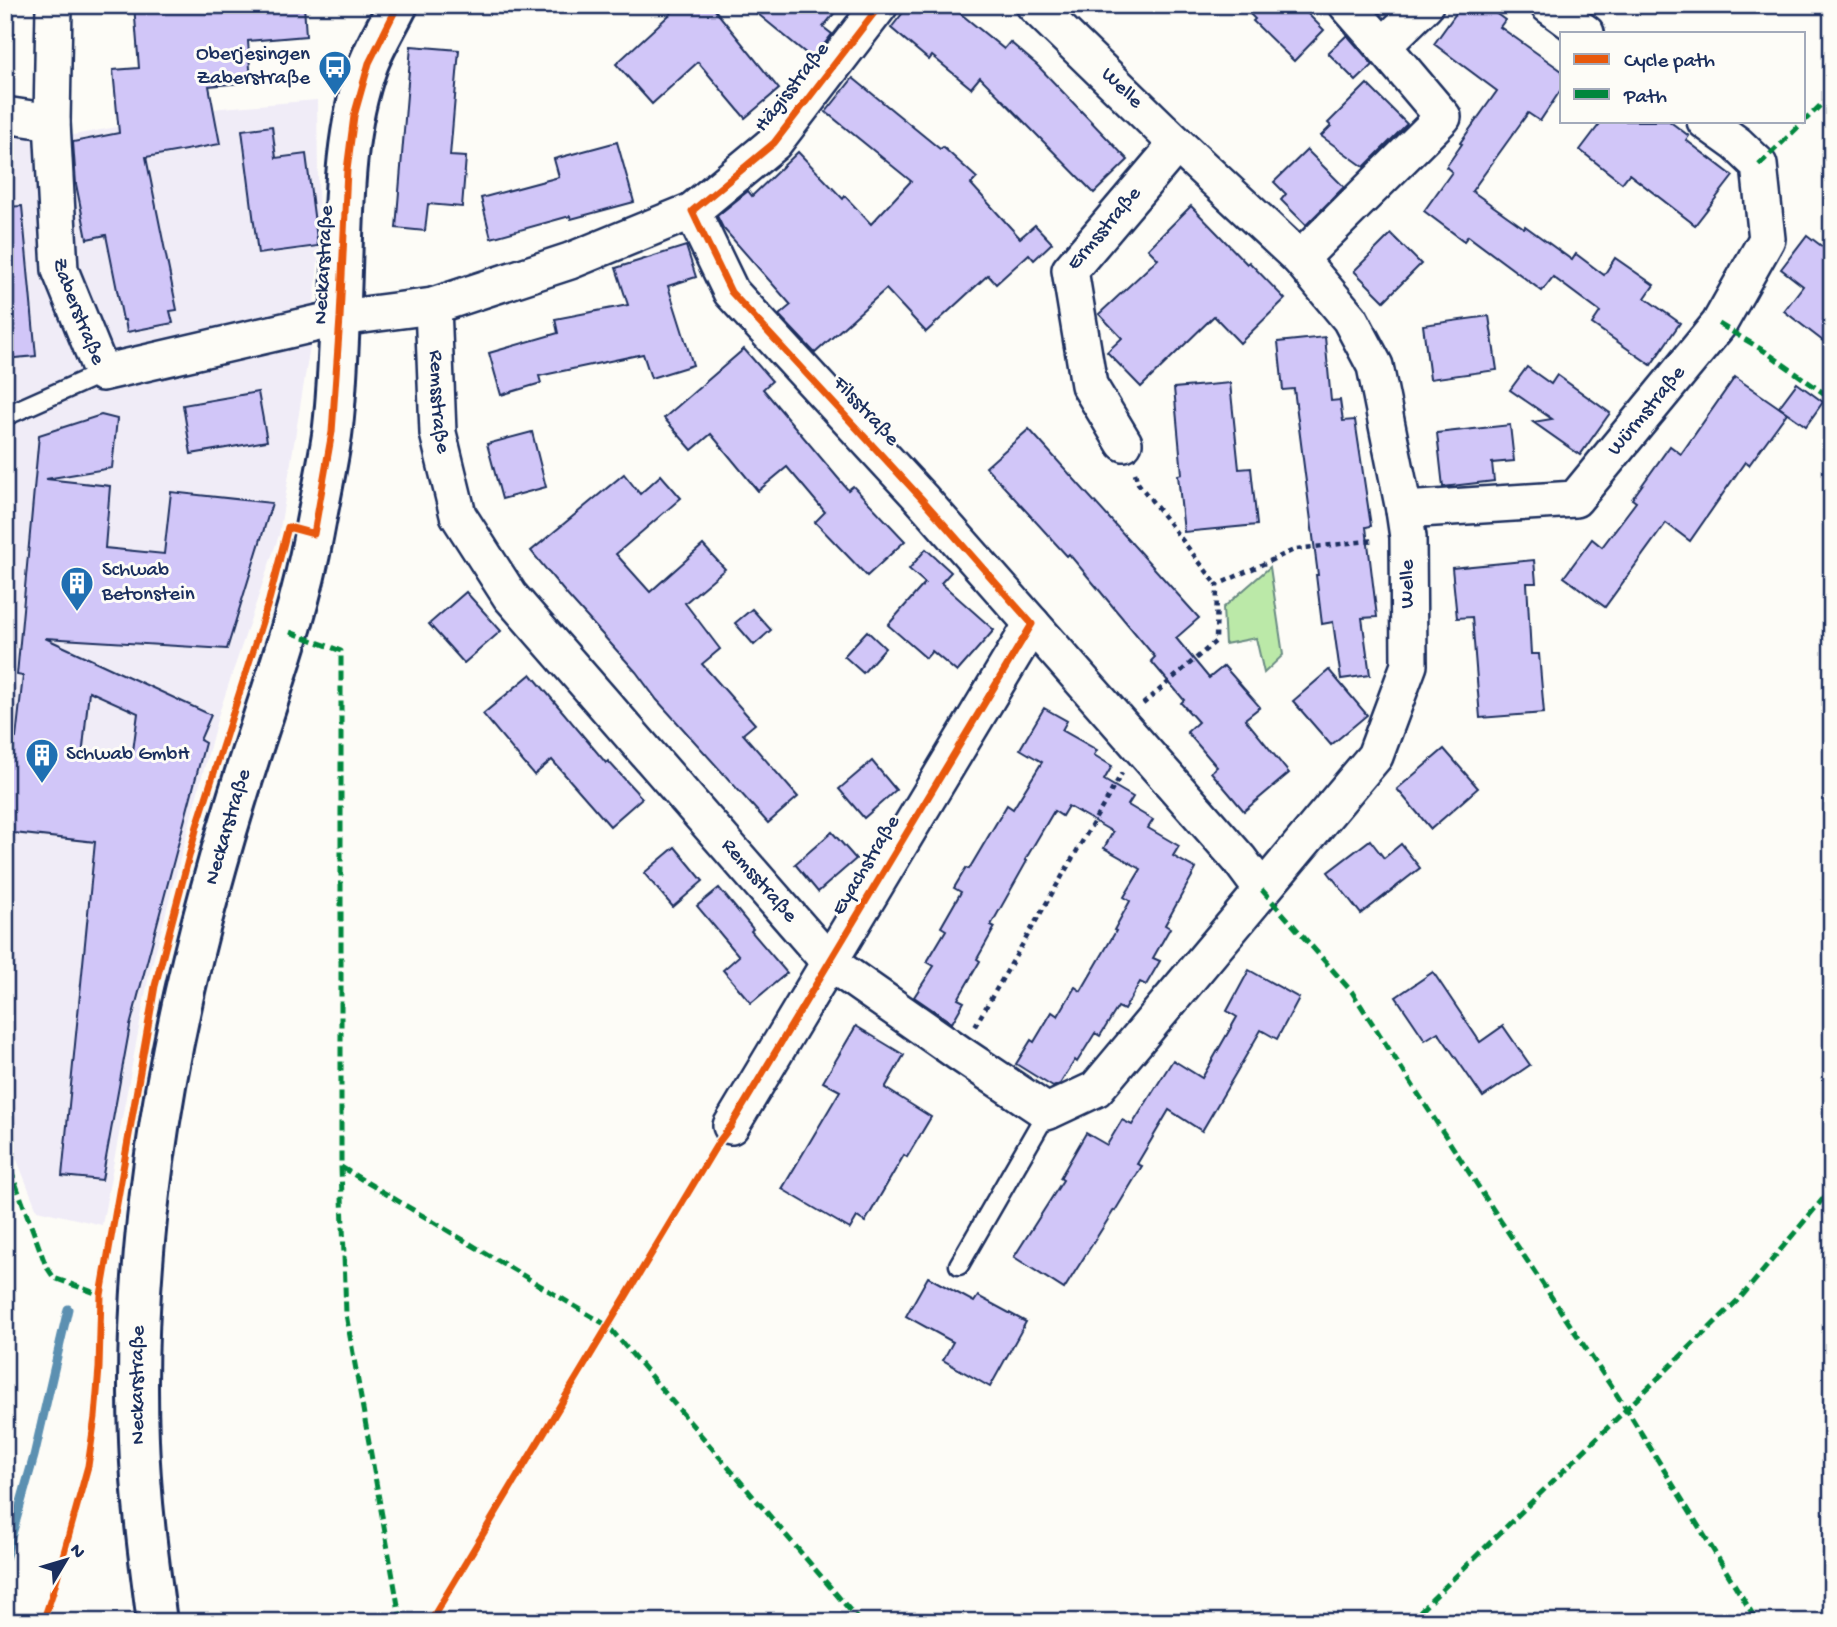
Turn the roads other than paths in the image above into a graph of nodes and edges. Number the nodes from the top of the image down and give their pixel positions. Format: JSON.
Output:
{"nodes":[{"id":1,"x":54,"y":5,"type":"edge"},
{"id":2,"x":398,"y":5,"type":"edge"},
{"id":3,"x":880,"y":5,"type":"edge"},
{"id":4,"x":1034,"y":5,"type":"edge"},
{"id":5,"x":1347,"y":5,"type":"edge"},
{"id":6,"x":1425,"y":5,"type":"edge"},
{"id":7,"x":1548,"y":5,"type":"edge"},
{"id":8,"x":1585,"y":32,"type":"edge"},
{"id":9,"x":1383,"y":46,"type":"junction"},
{"id":10,"x":5,"y":115,"type":"edge"},
{"id":11,"x":52,"y":122,"type":"junction"},
{"id":12,"x":1706,"y":122,"type":"edge"},
{"id":13,"x":1177,"y":144,"type":"junction"},
{"id":14,"x":692,"y":211,"type":"junction"},
{"id":15,"x":1300,"y":258,"type":"junction"},
{"id":16,"x":433,"y":306,"type":"junction"},
{"id":17,"x":340,"y":318,"type":"junction"},
{"id":18,"x":102,"y":373,"type":"junction"},
{"id":19,"x":5,"y":416,"type":"edge"},
{"id":20,"x":1124,"y":443,"type":"road end"},
{"id":21,"x":1406,"y":524,"type":"junction"},
{"id":22,"x":1032,"y":624,"type":"junction"},
{"id":23,"x":1262,"y":890,"type":"junction"},
{"id":24,"x":830,"y":962,"type":"junction"},
{"id":25,"x":1047,"y":1112,"type":"junction"},
{"id":26,"x":731,"y":1126,"type":"dead end"},
{"id":27,"x":958,"y":1265,"type":"dead end"},
{"id":28,"x":157,"y":1622,"type":"edge"}],
"edges":[{"from":1,"to":11,"type":"street","name":"Zaberstraße"},
{"from":2,"to":17,"type":"main road","name":"Neckarstraße"},
{"from":3,"to":14,"type":"street","name":"Hägisstraße"},
{"from":4,"to":13,"type":"street","name":"Welle"},
{"from":5,"to":9,"type":"street"},
{"from":6,"to":9,"type":"street"},
{"from":7,"to":8,"type":"street"},
{"from":9,"to":15,"type":"street"},
{"from":10,"to":11,"type":"street"},
{"from":11,"to":18,"type":"street","name":"Zaberstraße"},
{"from":12,"to":21,"type":"street","name":"Würmstraße"},
{"from":13,"to":15,"type":"street","name":"Welle"},
{"from":13,"to":20,"type":"street","name":"Ermsstraße"},
{"from":14,"to":16,"type":"street","name":"Hägisstraße"},
{"from":14,"to":22,"type":"street","name":"Filsstraße"},
{"from":15,"to":21,"type":"street","name":"Welle"},
{"from":16,"to":17,"type":"street","name":"Hägisstraße"},
{"from":16,"to":24,"type":"street","name":"Remsstraße"},
{"from":17,"to":18,"type":"street","name":"Zaberstraße"},
{"from":17,"to":28,"type":"main road","name":"Neckarstraße"},
{"from":18,"to":19,"type":"lane"},
{"from":21,"to":23,"type":"street","name":"Welle"},
{"from":22,"to":23,"type":"street","name":"Filsstraße"},
{"from":22,"to":24,"type":"street","name":"Eyachstraße"},
{"from":23,"to":25,"type":"street"},
{"from":24,"to":25,"type":"street","name":"Remsstraße"},
{"from":24,"to":26,"type":"street","name":"Eyachstraße"},
{"from":25,"to":27,"type":"lane"}]}
